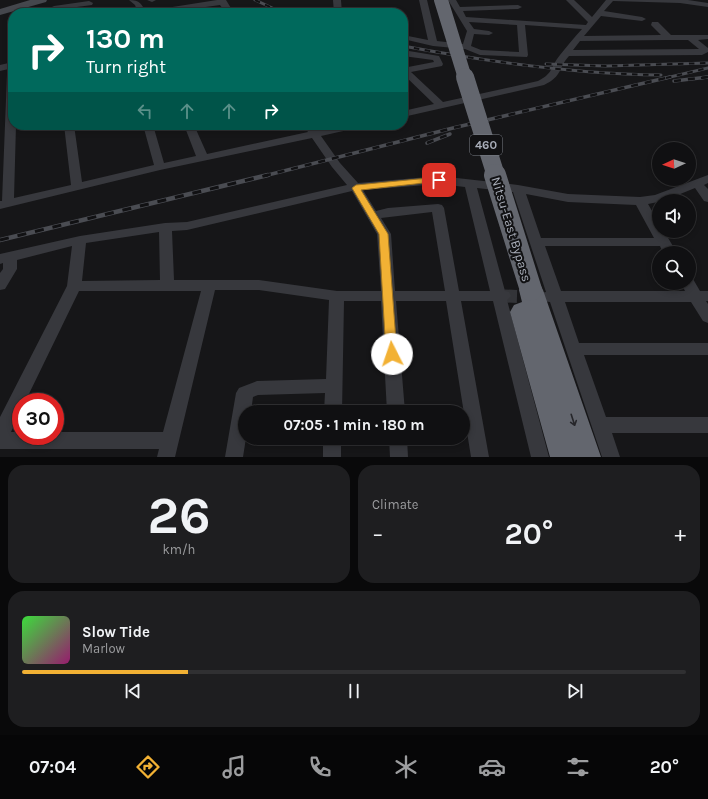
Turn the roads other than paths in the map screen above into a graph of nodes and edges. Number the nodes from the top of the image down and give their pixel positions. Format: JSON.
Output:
{"nodes":[{"id":1,"x":42,"y":0,"type":"edge"},
{"id":2,"x":133,"y":0,"type":"edge"},
{"id":3,"x":423,"y":0,"type":"edge"},
{"id":4,"x":433,"y":0,"type":"edge"},
{"id":5,"x":441,"y":0,"type":"edge"},
{"id":6,"x":452,"y":0,"type":"edge"},
{"id":7,"x":570,"y":0,"type":"edge"},
{"id":8,"x":610,"y":0,"type":"edge"},
{"id":9,"x":616,"y":0,"type":"edge"},
{"id":10,"x":222,"y":1,"type":"edge"},
{"id":11,"x":88,"y":3,"type":"dead end"},
{"id":12,"x":515,"y":3,"type":"edge"},
{"id":13,"x":708,"y":5,"type":"edge"},
{"id":14,"x":54,"y":7,"type":"edge"},
{"id":15,"x":14,"y":8,"type":"edge"},
{"id":16,"x":140,"y":8,"type":"edge"},
{"id":17,"x":178,"y":8,"type":"edge"},
{"id":18,"x":458,"y":9,"type":"junction"},
{"id":19,"x":599,"y":13,"type":"junction"},
{"id":20,"x":463,"y":19,"type":"junction"},
{"id":21,"x":642,"y":19,"type":"dead end"},
{"id":22,"x":521,"y":22,"type":"junction"},
{"id":23,"x":531,"y":23,"type":"junction"},
{"id":24,"x":655,"y":24,"type":"dead end"},
{"id":25,"x":590,"y":25,"type":"junction"},
{"id":26,"x":472,"y":32,"type":"junction"},
{"id":27,"x":488,"y":33,"type":"dead end"},
{"id":28,"x":690,"y":37,"type":"junction"},
{"id":29,"x":708,"y":37,"type":"edge"},
{"id":30,"x":408,"y":38,"type":"edge"},
{"id":31,"x":669,"y":38,"type":"junction"},
{"id":32,"x":579,"y":39,"type":"junction"},
{"id":33,"x":433,"y":43,"type":"junction"},
{"id":34,"x":466,"y":47,"type":"junction"},
{"id":35,"x":566,"y":53,"type":"junction"},
{"id":36,"x":408,"y":54,"type":"edge"},
{"id":37,"x":408,"y":70,"type":"edge"},
{"id":38,"x":408,"y":75,"type":"edge"},
{"id":39,"x":441,"y":105,"type":"junction"},
{"id":40,"x":8,"y":113,"type":"edge"},
{"id":41,"x":408,"y":113,"type":"edge"},
{"id":42,"x":70,"y":130,"type":"edge"},
{"id":43,"x":149,"y":130,"type":"edge"},
{"id":44,"x":191,"y":130,"type":"edge"},
{"id":45,"x":312,"y":130,"type":"edge"},
{"id":46,"x":336,"y":130,"type":"edge"},
{"id":47,"x":315,"y":135,"type":"junction"},
{"id":48,"x":203,"y":158,"type":"junction"},
{"id":49,"x":160,"y":167,"type":"junction"},
{"id":50,"x":703,"y":181,"type":"edge"},
{"id":51,"x":470,"y":183,"type":"junction"},
{"id":52,"x":77,"y":187,"type":"junction"},
{"id":53,"x":356,"y":188,"type":"junction"},
{"id":54,"x":518,"y":189,"type":"junction"},
{"id":55,"x":708,"y":198,"type":"edge"},
{"id":56,"x":640,"y":201,"type":"junction"},
{"id":57,"x":4,"y":204,"type":"edge"},
{"id":58,"x":372,"y":216,"type":"junction"},
{"id":59,"x":165,"y":227,"type":"junction"},
{"id":60,"x":80,"y":240,"type":"junction"},
{"id":61,"x":536,"y":242,"type":"junction"},
{"id":62,"x":652,"y":246,"type":"edge"},
{"id":63,"x":666,"y":246,"type":"edge"},
{"id":64,"x":5,"y":258,"type":"edge"},
{"id":65,"x":0,"y":285,"type":"edge"},
{"id":66,"x":167,"y":285,"type":"junction"},
{"id":67,"x":74,"y":286,"type":"junction"},
{"id":68,"x":209,"y":286,"type":"junction"},
{"id":69,"x":525,"y":294,"type":"junction"},
{"id":70,"x":388,"y":295,"type":"junction"},
{"id":71,"x":337,"y":296,"type":"junction"},
{"id":72,"x":453,"y":296,"type":"junction"},
{"id":73,"x":702,"y":296,"type":"edge"},
{"id":74,"x":708,"y":317,"type":"edge"},
{"id":75,"x":573,"y":349,"type":"junction"},
{"id":76,"x":708,"y":349,"type":"edge"},
{"id":77,"x":333,"y":386,"type":"junction"},
{"id":78,"x":333,"y":405,"type":"edge"},
{"id":79,"x":396,"y":405,"type":"edge"},
{"id":80,"x":599,"y":425,"type":"junction"},
{"id":81,"x":708,"y":425,"type":"edge"},
{"id":82,"x":0,"y":435,"type":"edge"},
{"id":83,"x":0,"y":440,"type":"edge"},
{"id":84,"x":332,"y":445,"type":"edge"},
{"id":85,"x":398,"y":445,"type":"edge"},
{"id":86,"x":168,"y":449,"type":"edge"},
{"id":87,"x":234,"y":457,"type":"edge"},
{"id":88,"x":332,"y":457,"type":"edge"},
{"id":89,"x":399,"y":457,"type":"edge"},
{"id":90,"x":480,"y":457,"type":"edge"},
{"id":91,"x":540,"y":457,"type":"edge"},
{"id":92,"x":566,"y":457,"type":"edge"},
{"id":93,"x":585,"y":457,"type":"edge"},
{"id":94,"x":610,"y":457,"type":"edge"}],
"edges":[{"from":1,"to":15,"type":"street"},
{"from":2,"to":16,"type":"street"},
{"from":3,"to":33,"type":"street"},
{"from":4,"to":69,"type":"highway","name":"Nitsu-East Bypass","number":"460"},
{"from":5,"to":69,"type":"highway","name":"Nitsu-East Bypass","number":"460","bridge":true},
{"from":6,"to":18,"type":"street"},
{"from":7,"to":25,"type":"street"},
{"from":8,"to":19,"type":"street"},
{"from":9,"to":13,"type":"street"},
{"from":10,"to":17,"type":"street"},
{"from":11,"to":14,"type":"street"},
{"from":12,"to":18,"type":"street"},
{"from":12,"to":23,"type":"street"},
{"from":18,"to":20,"type":"street"},
{"from":19,"to":21,"type":"street"},
{"from":19,"to":25,"type":"street"},
{"from":20,"to":22,"type":"street"},
{"from":20,"to":26,"type":"street"},
{"from":22,"to":23,"type":"street"},
{"from":22,"to":34,"type":"street"},
{"from":23,"to":25,"type":"street"},
{"from":24,"to":31,"type":"street"},
{"from":25,"to":32,"type":"street"},
{"from":26,"to":27,"type":"street"},
{"from":26,"to":34,"type":"street"},
{"from":28,"to":29,"type":"street"},
{"from":28,"to":31,"type":"street"},
{"from":28,"to":35,"type":"street"},
{"from":30,"to":33,"type":"street"},
{"from":31,"to":32,"type":"street"},
{"from":32,"to":35,"type":"street"},
{"from":33,"to":34,"type":"street"},
{"from":35,"to":39,"type":"street"},
{"from":36,"to":37,"type":"street"},
{"from":38,"to":39,"type":"street"},
{"from":39,"to":41,"type":"street"},
{"from":40,"to":57,"type":"street"},
{"from":42,"to":52,"type":"street"},
{"from":43,"to":49,"type":"street"},
{"from":44,"to":48,"type":"street"},
{"from":45,"to":47,"type":"street"},
{"from":46,"to":47,"type":"street"},
{"from":47,"to":48,"type":"street"},
{"from":47,"to":53,"type":"street"},
{"from":48,"to":49,"type":"street"},
{"from":49,"to":52,"type":"street"},
{"from":50,"to":55,"type":"street"},
{"from":50,"to":56,"type":"street"},
{"from":51,"to":53,"type":"street"},
{"from":51,"to":54,"type":"street"},
{"from":51,"to":69,"type":"street"},
{"from":52,"to":57,"type":"street"},
{"from":53,"to":58,"type":"street"},
{"from":53,"to":59,"type":"street"},
{"from":54,"to":56,"type":"street"},
{"from":54,"to":61,"type":"street"},
{"from":56,"to":63,"type":"street"},
{"from":58,"to":70,"type":"street"},
{"from":58,"to":72,"type":"street"},
{"from":59,"to":60,"type":"street"},
{"from":59,"to":66,"type":"street"},
{"from":60,"to":64,"type":"street"},
{"from":60,"to":67,"type":"street"},
{"from":61,"to":62,"type":"street"},
{"from":61,"to":69,"type":"street"},
{"from":64,"to":65,"type":"street"},
{"from":66,"to":67,"type":"street"},
{"from":66,"to":68,"type":"street"},
{"from":67,"to":82,"type":"street"},
{"from":68,"to":71,"type":"street"},
{"from":68,"to":86,"type":"street"},
{"from":69,"to":72,"type":"street"},
{"from":69,"to":73,"type":"street"},
{"from":69,"to":75,"type":"street"},
{"from":69,"to":91,"type":"street"},
{"from":69,"to":92,"type":"highway","name":"Nitsu-East Bypass","number":"460"},
{"from":69,"to":93,"type":"highway","name":"Nitsu-East Bypass","number":"460","one_way":true},
{"from":70,"to":71,"type":"street"},
{"from":70,"to":72,"type":"street"},
{"from":70,"to":79,"type":"street"},
{"from":71,"to":77,"type":"street"},
{"from":72,"to":90,"type":"street"},
{"from":73,"to":74,"type":"street"},
{"from":75,"to":76,"type":"street"},
{"from":75,"to":80,"type":"street"},
{"from":77,"to":78,"type":"street"},
{"from":77,"to":87,"type":"street"},
{"from":80,"to":81,"type":"street"},
{"from":80,"to":94,"type":"street"},
{"from":83,"to":86,"type":"street"},
{"from":84,"to":88,"type":"street"},
{"from":85,"to":89,"type":"street"}]}
